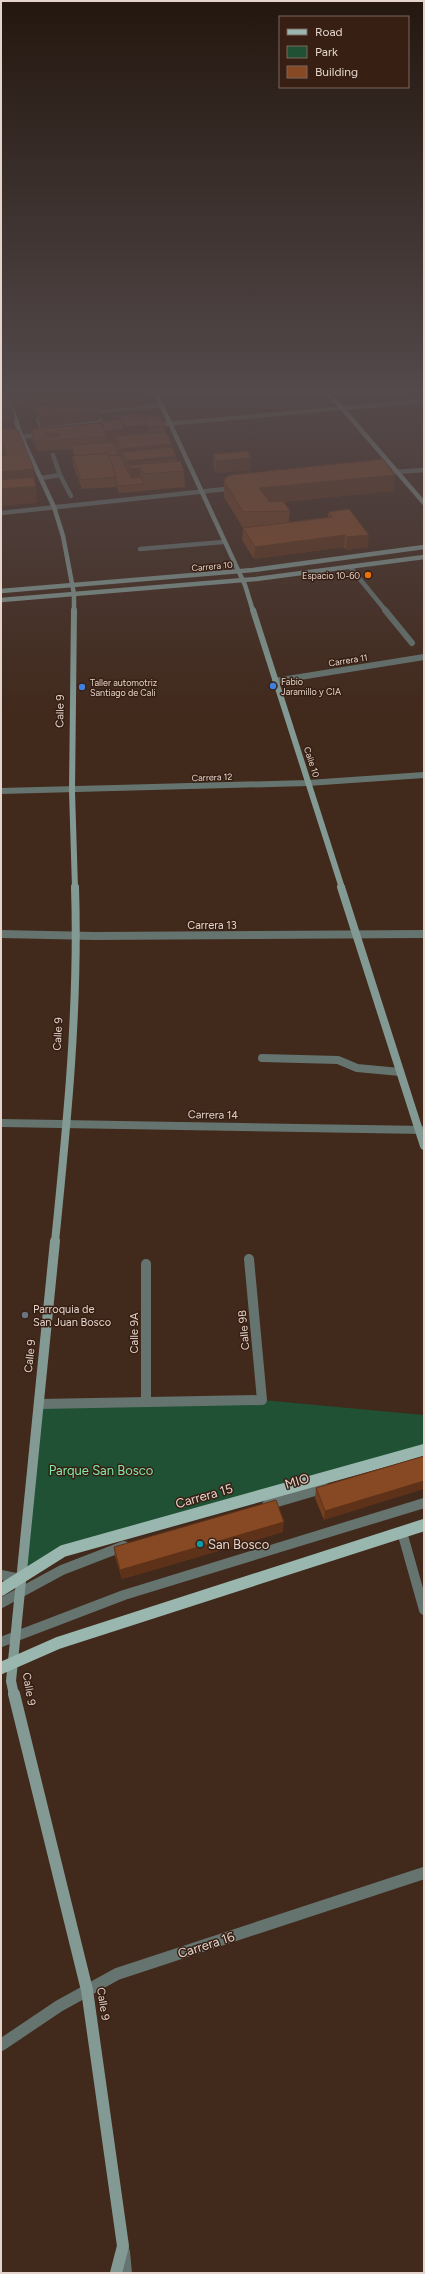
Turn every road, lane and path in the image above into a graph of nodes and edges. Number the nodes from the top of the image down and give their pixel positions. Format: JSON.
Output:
{"nodes":[{"id":1,"x":50,"y":499,"type":"edge"},
{"id":2,"x":126,"y":499,"type":"edge"},
{"id":3,"x":205,"y":499,"type":"edge"},
{"id":4,"x":54,"y":507,"type":"junction"},
{"id":5,"x":1,"y":513,"type":"edge"},
{"id":6,"x":223,"y":542,"type":"junction"},
{"id":7,"x":424,"y":547,"type":"edge"},
{"id":8,"x":140,"y":549,"type":"dead end"},
{"id":9,"x":424,"y":557,"type":"edge"},
{"id":10,"x":350,"y":567,"type":"junction"},
{"id":11,"x":238,"y":571,"type":"junction"},
{"id":12,"x":242,"y":580,"type":"junction"},
{"id":13,"x":73,"y":586,"type":"junction"},
{"id":14,"x":1,"y":591,"type":"edge"},
{"id":15,"x":74,"y":594,"type":"junction"},
{"id":16,"x":1,"y":600,"type":"edge"},
{"id":17,"x":412,"y":643,"type":"dead end"},
{"id":18,"x":424,"y":657,"type":"edge"},
{"id":19,"x":275,"y":682,"type":"junction"},
{"id":20,"x":424,"y":775,"type":"edge"},
{"id":21,"x":308,"y":783,"type":"junction"},
{"id":22,"x":1,"y":791,"type":"edge"},
{"id":23,"x":72,"y":791,"type":"junction"},
{"id":24,"x":1,"y":934,"type":"edge"},
{"id":25,"x":424,"y":934,"type":"edge"},
{"id":26,"x":77,"y":935,"type":"junction"},
{"id":27,"x":356,"y":936,"type":"junction"},
{"id":28,"x":262,"y":1058,"type":"dead end"},
{"id":29,"x":400,"y":1072,"type":"junction"},
{"id":30,"x":1,"y":1122,"type":"edge"},
{"id":31,"x":67,"y":1124,"type":"junction"},
{"id":32,"x":421,"y":1130,"type":"edge"},
{"id":33,"x":424,"y":1146,"type":"edge"},
{"id":34,"x":249,"y":1259,"type":"dead end"},
{"id":35,"x":146,"y":1264,"type":"dead end"},
{"id":36,"x":146,"y":1401,"type":"junction"},
{"id":37,"x":39,"y":1404,"type":"junction"},
{"id":38,"x":424,"y":1450,"type":"edge"},
{"id":39,"x":424,"y":1459,"type":"edge"},
{"id":40,"x":424,"y":1503,"type":"edge"},
{"id":41,"x":257,"y":1508,"type":"edge"},
{"id":42,"x":424,"y":1526,"type":"edge"},
{"id":43,"x":402,"y":1532,"type":"junction"},
{"id":44,"x":136,"y":1543,"type":"edge"},
{"id":45,"x":1,"y":1575,"type":"edge"},
{"id":46,"x":22,"y":1579,"type":"junction"},
{"id":47,"x":1,"y":1590,"type":"edge"},
{"id":48,"x":18,"y":1593,"type":"junction"},
{"id":49,"x":1,"y":1603,"type":"edge"},
{"id":50,"x":424,"y":1610,"type":"edge"},
{"id":51,"x":15,"y":1636,"type":"junction"},
{"id":52,"x":1,"y":1642,"type":"edge"},
{"id":53,"x":6,"y":1665,"type":"edge"},
{"id":54,"x":424,"y":1873,"type":"edge"},
{"id":55,"x":87,"y":1990,"type":"junction"},
{"id":56,"x":1,"y":2045,"type":"edge"},
{"id":57,"x":123,"y":2246,"type":"junction"},
{"id":58,"x":116,"y":2273,"type":"edge"},
{"id":59,"x":126,"y":2273,"type":"edge"}],
"edges":[{"from":1,"to":4,"type":"main road","name":"Calle 9"},
{"from":2,"to":4,"type":"street"},
{"from":3,"to":6,"type":"main road","name":"Calle 10"},
{"from":4,"to":5,"type":"street"},
{"from":4,"to":13,"type":"main road","name":"Calle 9"},
{"from":6,"to":8,"type":"street"},
{"from":6,"to":11,"type":"main road","name":"Calle 10"},
{"from":7,"to":11,"type":"main road","name":"Carrera 10"},
{"from":9,"to":10,"type":"main road","name":"Carrera 10"},
{"from":10,"to":12,"type":"main road","name":"Carrera 10"},
{"from":10,"to":17,"type":"street"},
{"from":11,"to":12,"type":"main road","name":"Calle 10"},
{"from":11,"to":13,"type":"main road","name":"Carrera 10"},
{"from":12,"to":15,"type":"main road","name":"Carrera 10"},
{"from":12,"to":19,"type":"main road","name":"Calle 10"},
{"from":13,"to":14,"type":"main road","name":"Carrera 10"},
{"from":13,"to":15,"type":"main road","name":"Calle 9"},
{"from":15,"to":16,"type":"main road","name":"Carrera 10"},
{"from":15,"to":23,"type":"main road","name":"Calle 9"},
{"from":18,"to":19,"type":"street","name":"Carrera 11"},
{"from":19,"to":21,"type":"main road","name":"Calle 10"},
{"from":20,"to":21,"type":"street","name":"Carrera 12"},
{"from":21,"to":23,"type":"street","name":"Carrera 12"},
{"from":21,"to":27,"type":"main road","name":"Calle 10"},
{"from":22,"to":23,"type":"street","name":"Carrera 12"},
{"from":23,"to":26,"type":"main road","name":"Calle 9"},
{"from":24,"to":26,"type":"street","name":"Carrera 13"},
{"from":25,"to":27,"type":"street","name":"Carrera 13"},
{"from":26,"to":27,"type":"street","name":"Carrera 13"},
{"from":26,"to":31,"type":"main road","name":"Calle 9"},
{"from":27,"to":29,"type":"main road","name":"Calle 10"},
{"from":28,"to":29,"type":"street"},
{"from":29,"to":32,"type":"main road","name":"Calle 10"},
{"from":30,"to":31,"type":"street","name":"Carrera 14"},
{"from":31,"to":32,"type":"street","name":"Carrera 14"},
{"from":31,"to":37,"type":"main road","name":"Calle 9"},
{"from":32,"to":33,"type":"main road","name":"Calle 10"},
{"from":34,"to":36,"type":"street","name":"Calle 9B"},
{"from":35,"to":36,"type":"street","name":"Calle 9A"},
{"from":36,"to":37,"type":"street"},
{"from":37,"to":46,"type":"main road","name":"Calle 9"},
{"from":38,"to":46,"type":"main road","name":"Carrera 15"},
{"from":39,"to":41,"type":"street","name":"MIO"},
{"from":40,"to":51,"type":"street"},
{"from":42,"to":43,"type":"main road"},
{"from":43,"to":50,"type":"street"},
{"from":43,"to":53,"type":"main road"},
{"from":44,"to":48,"type":"street"},
{"from":45,"to":46,"type":"street"},
{"from":46,"to":47,"type":"main road","name":"Carrera 15"},
{"from":46,"to":48,"type":"main road","name":"Calle 9"},
{"from":48,"to":49,"type":"street"},
{"from":48,"to":51,"type":"main road","name":"Calle 9"},
{"from":51,"to":52,"type":"street"},
{"from":51,"to":53,"type":"main road","name":"Calle 9"},
{"from":53,"to":55,"type":"main road","name":"Calle 9"},
{"from":54,"to":55,"type":"street","name":"Carrera 16"},
{"from":55,"to":56,"type":"street","name":"Carrera 16"},
{"from":55,"to":57,"type":"main road","name":"Calle 9"},
{"from":57,"to":58,"type":"main road","name":"Calle 9"},
{"from":57,"to":59,"type":"street"}]}
